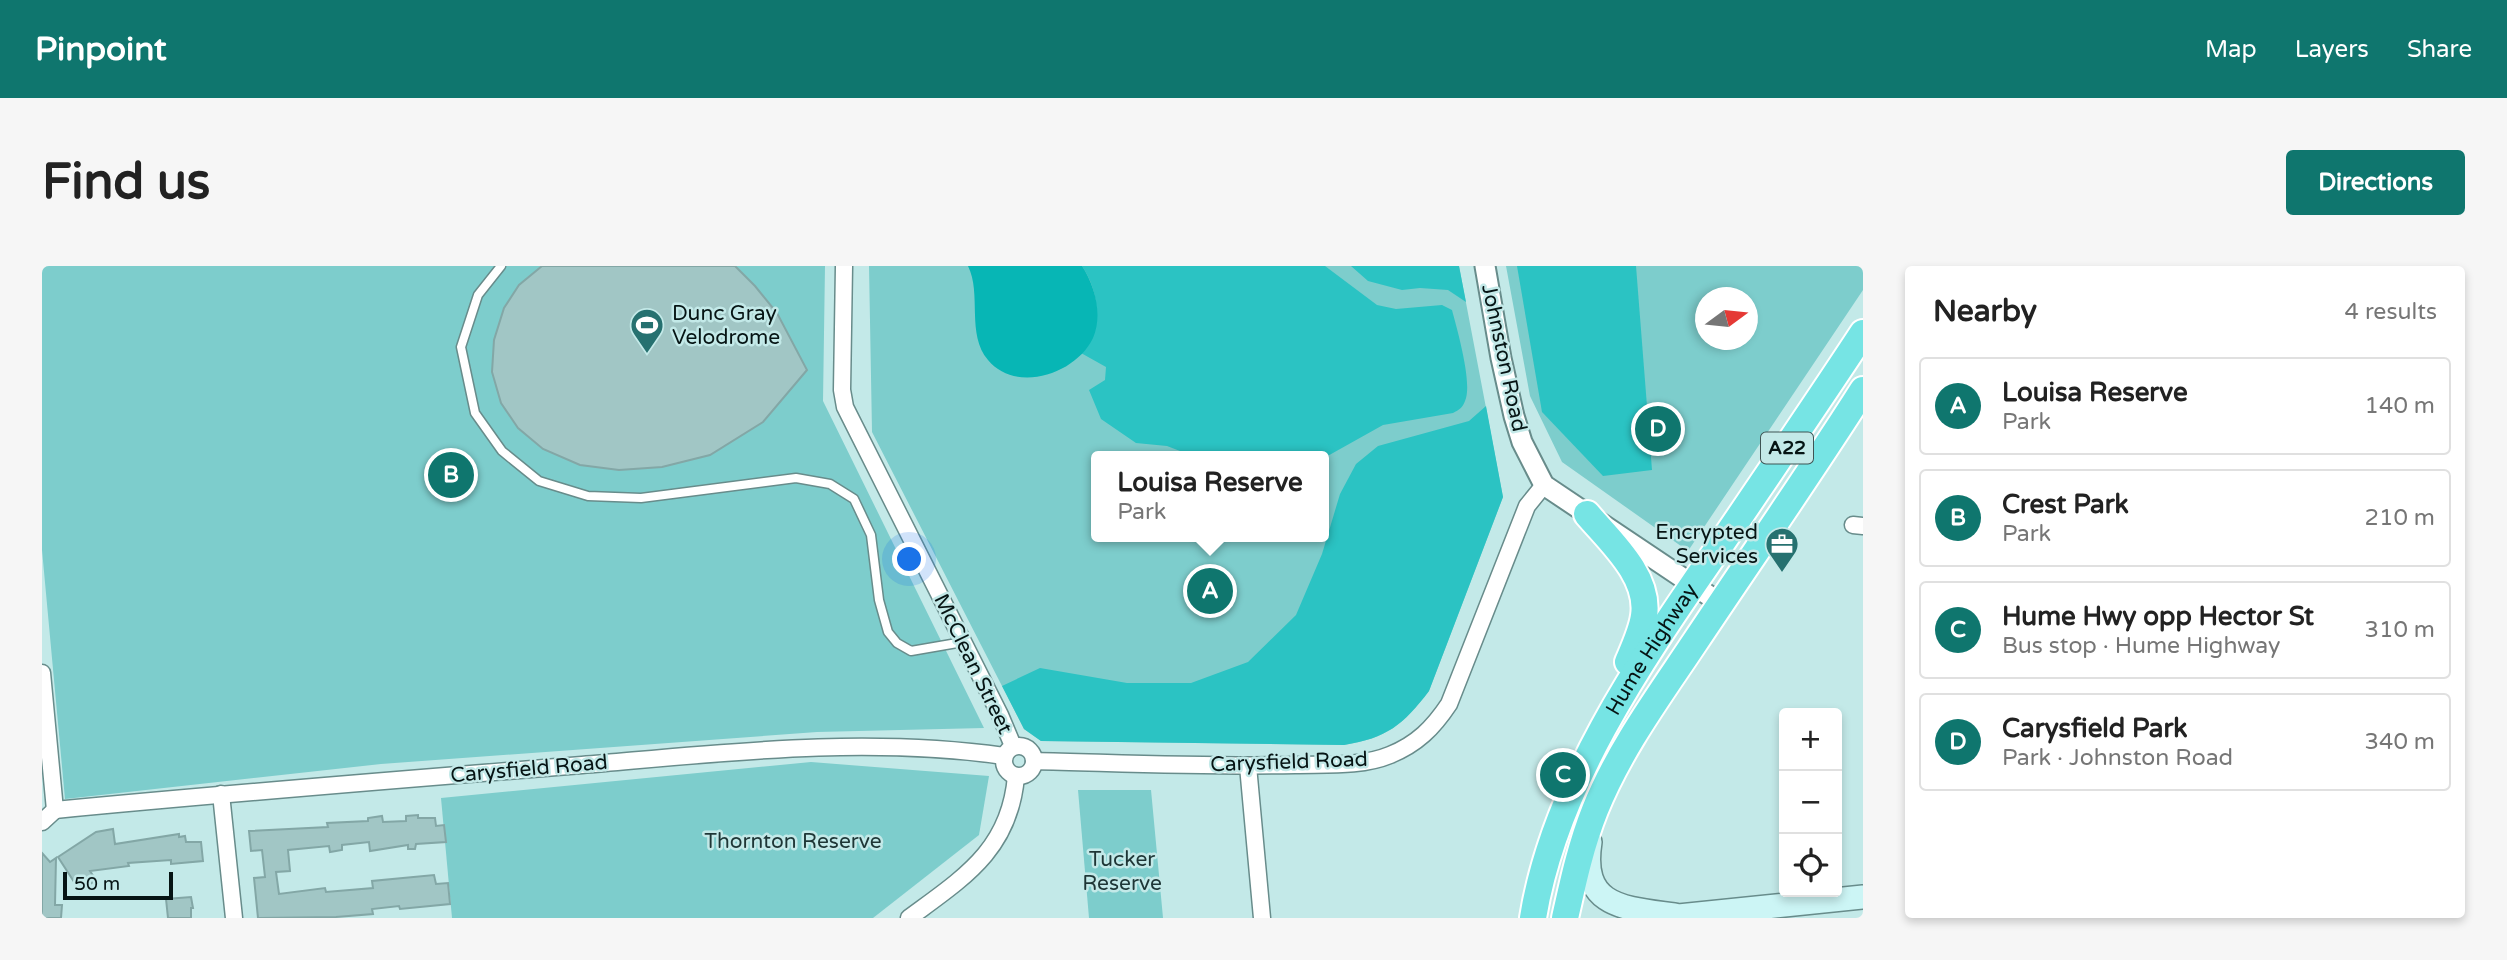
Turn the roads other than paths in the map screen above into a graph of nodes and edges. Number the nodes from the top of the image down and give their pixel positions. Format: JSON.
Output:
{"nodes":[{"id":1,"x":501,"y":266,"type":"edge"},
{"id":2,"x":844,"y":266,"type":"edge"},
{"id":3,"x":1485,"y":266,"type":"edge"},
{"id":4,"x":1863,"y":334,"type":"edge"},
{"id":5,"x":1863,"y":390,"type":"edge"},
{"id":6,"x":1544,"y":485,"type":"junction"},
{"id":7,"x":1587,"y":514,"type":"junction"},
{"id":8,"x":1693,"y":585,"type":"junction"},
{"id":9,"x":1720,"y":603,"type":"junction"},
{"id":10,"x":963,"y":642,"type":"junction"},
{"id":11,"x":42,"y":673,"type":"edge"},
{"id":12,"x":1609,"y":716,"type":"junction"},
{"id":13,"x":1008,"y":751,"type":"junction"},
{"id":14,"x":1034,"y":761,"type":"junction"},
{"id":15,"x":1248,"y":766,"type":"junction"},
{"id":16,"x":1016,"y":776,"type":"junction"},
{"id":17,"x":221,"y":794,"type":"junction"},
{"id":18,"x":55,"y":810,"type":"junction"},
{"id":19,"x":1595,"y":810,"type":"junction"},
{"id":20,"x":42,"y":822,"type":"edge"},
{"id":21,"x":1863,"y":897,"type":"edge"},
{"id":22,"x":1671,"y":917,"type":"edge"},
{"id":23,"x":234,"y":918,"type":"edge"},
{"id":24,"x":909,"y":918,"type":"edge"},
{"id":25,"x":1262,"y":918,"type":"edge"},
{"id":26,"x":1533,"y":918,"type":"edge"},
{"id":27,"x":1565,"y":918,"type":"edge"}],
"edges":[{"from":1,"to":10,"type":"lane"},
{"from":2,"to":10,"type":"street","name":"McClean Street"},
{"from":3,"to":6,"type":"street","name":"Johnston Road"},
{"from":4,"to":8,"type":"highway","name":"Hume Highway","number":"A22"},
{"from":5,"to":9,"type":"highway","name":"Hume Highway","number":"A22"},
{"from":6,"to":7,"type":"street","name":"Johnston Road"},
{"from":6,"to":15,"type":"street","name":"Carysfield Road"},
{"from":7,"to":8,"type":"street","name":"Johnston Road"},
{"from":7,"to":12,"type":"highway"},
{"from":8,"to":9,"type":"street","name":"Johnston Road"},
{"from":8,"to":12,"type":"highway","name":"Hume Highway","number":"A22"},
{"from":9,"to":19,"type":"highway","name":"Hume Highway","number":"A22"},
{"from":10,"to":13,"type":"street","name":"McClean Street"},
{"from":11,"to":18,"type":"street"},
{"from":12,"to":26,"type":"highway","name":"Hume Highway","number":"A22"},
{"from":13,"to":14,"type":"street"},
{"from":13,"to":16,"type":"street"},
{"from":13,"to":17,"type":"street","name":"Carysfield Road"},
{"from":14,"to":15,"type":"street","name":"Carysfield Road"},
{"from":14,"to":16,"type":"street"},
{"from":15,"to":25,"type":"street"},
{"from":16,"to":24,"type":"street"},
{"from":17,"to":18,"type":"street","name":"Carysfield Road"},
{"from":17,"to":23,"type":"street"},
{"from":18,"to":20,"type":"street"},
{"from":19,"to":22,"type":"main road"},
{"from":19,"to":27,"type":"highway","name":"Hume Highway","number":"A22"},
{"from":21,"to":22,"type":"main road"}]}
